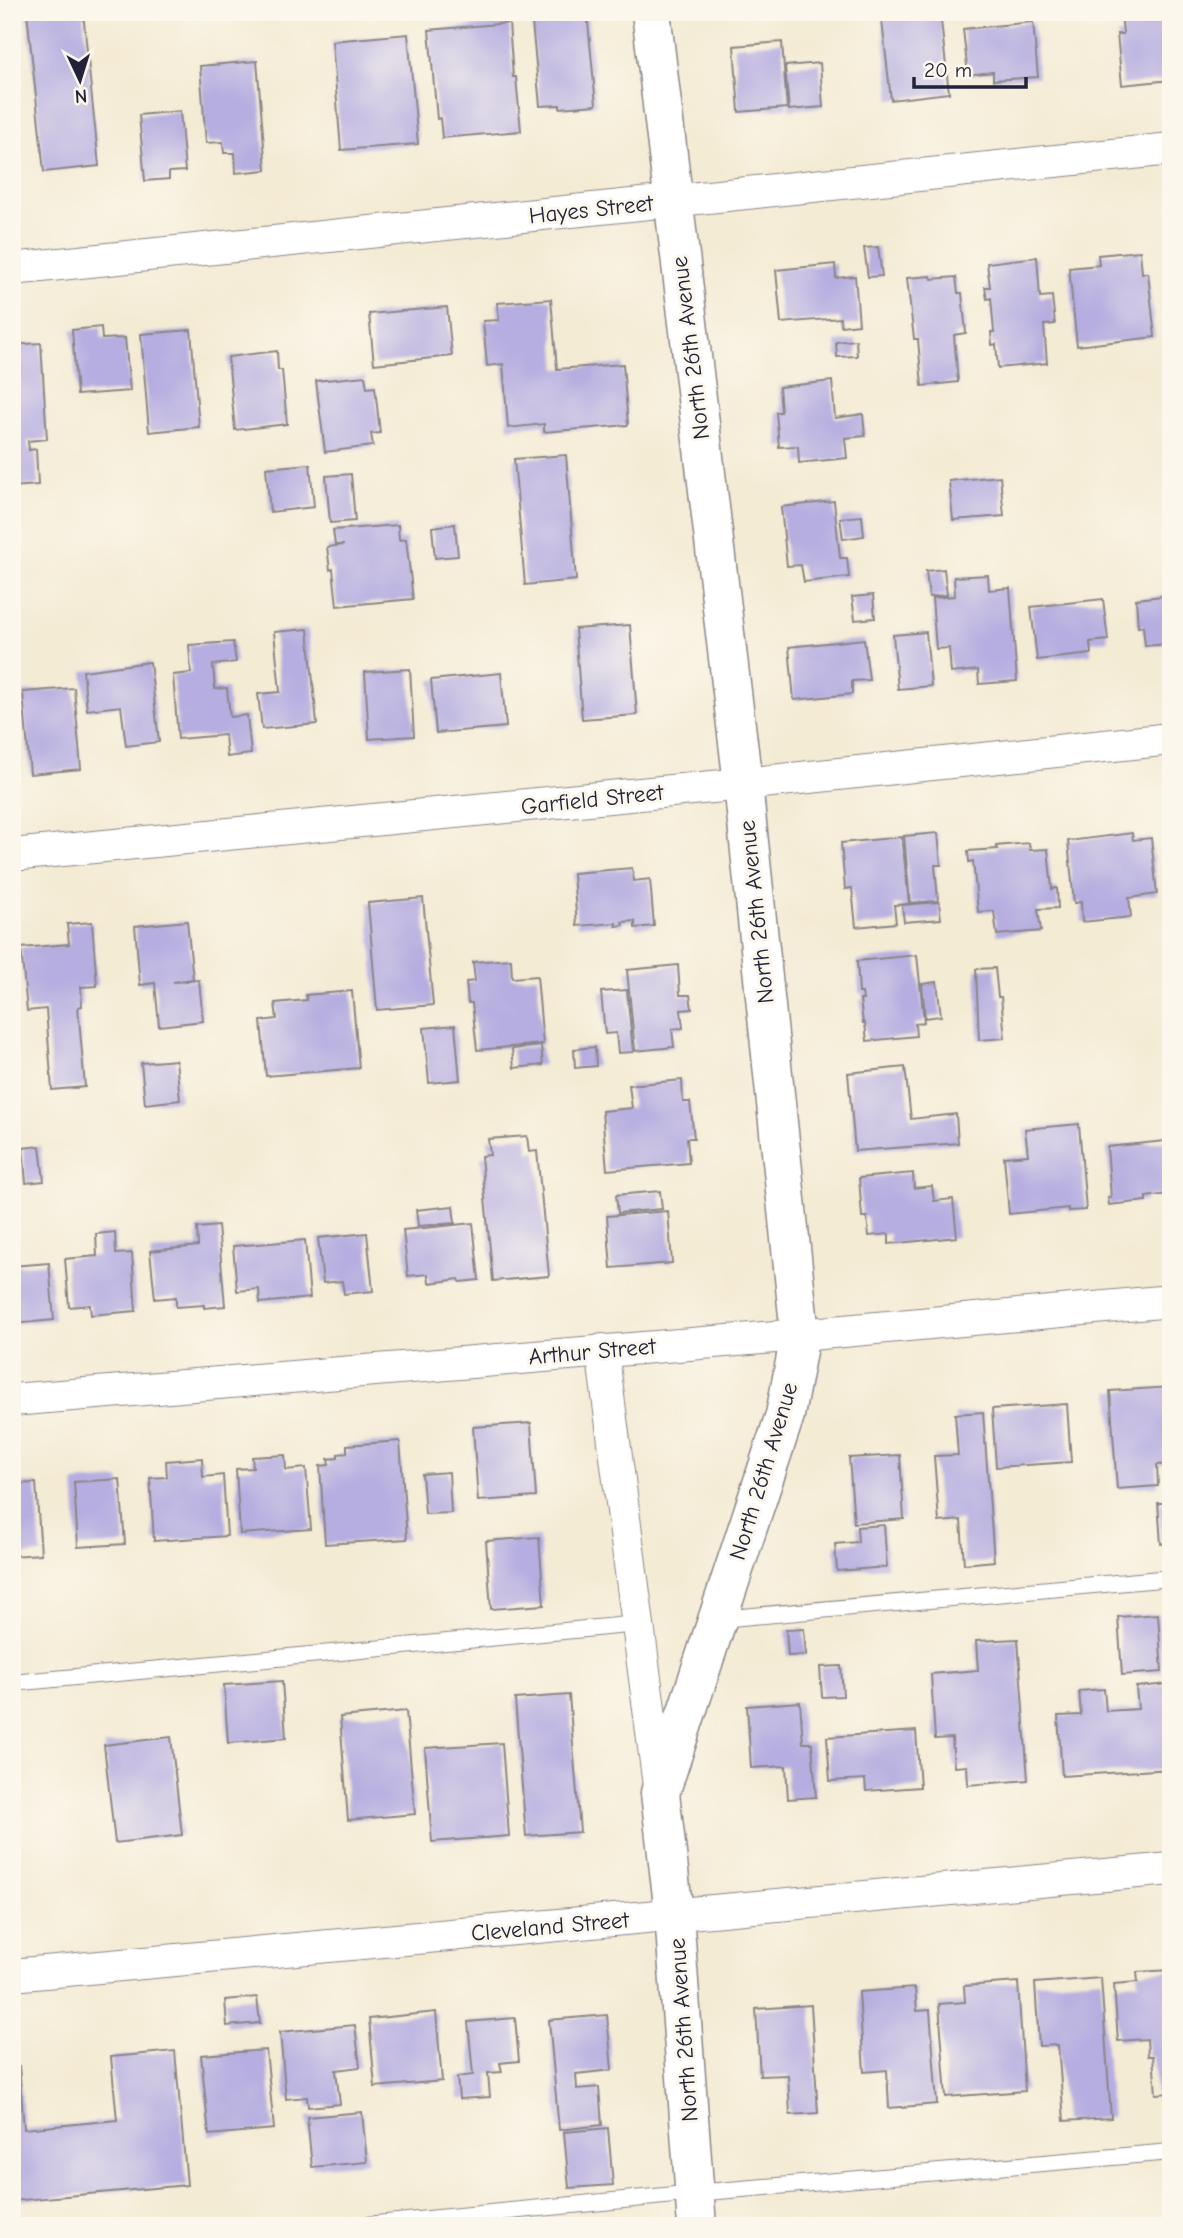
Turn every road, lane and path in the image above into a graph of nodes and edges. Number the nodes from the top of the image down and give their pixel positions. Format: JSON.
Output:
{"nodes":[{"id":1,"x":651,"y":12,"type":"edge"},
{"id":2,"x":1171,"y":149,"type":"edge"},
{"id":3,"x":672,"y":200,"type":"junction"},
{"id":4,"x":12,"y":269,"type":"edge"},
{"id":5,"x":1171,"y":738,"type":"edge"},
{"id":6,"x":743,"y":785,"type":"junction"},
{"id":7,"x":12,"y":855,"type":"edge"},
{"id":8,"x":1171,"y":1301,"type":"edge"},
{"id":9,"x":800,"y":1335,"type":"junction"},
{"id":10,"x":602,"y":1350,"type":"junction"},
{"id":11,"x":12,"y":1400,"type":"edge"},
{"id":12,"x":1171,"y":1578,"type":"edge"},
{"id":13,"x":717,"y":1619,"type":"junction"},
{"id":14,"x":638,"y":1624,"type":"junction"},
{"id":15,"x":12,"y":1683,"type":"edge"},
{"id":16,"x":660,"y":1793,"type":"junction"},
{"id":17,"x":1171,"y":1869,"type":"edge"},
{"id":18,"x":674,"y":1914,"type":"junction"},
{"id":19,"x":12,"y":1975,"type":"edge"},
{"id":20,"x":1171,"y":2152,"type":"edge"},
{"id":21,"x":696,"y":2210,"type":"edge"},
{"id":22,"x":356,"y":2226,"type":"edge"}],
"edges":[{"from":1,"to":3,"type":"street","name":"North 26th Avenue"},
{"from":2,"to":3,"type":"street","name":"Hayes Street"},
{"from":3,"to":4,"type":"street","name":"Hayes Street"},
{"from":3,"to":6,"type":"street","name":"North 26th Avenue"},
{"from":5,"to":6,"type":"street","name":"Garfield Street"},
{"from":6,"to":7,"type":"street","name":"Garfield Street"},
{"from":6,"to":9,"type":"street","name":"North 26th Avenue"},
{"from":8,"to":9,"type":"street","name":"Arthur Street"},
{"from":9,"to":10,"type":"street","name":"Arthur Street"},
{"from":9,"to":13,"type":"street","name":"North 26th Avenue"},
{"from":10,"to":11,"type":"street","name":"Arthur Street"},
{"from":10,"to":14,"type":"street","name":"North 26th Avenue"},
{"from":12,"to":13,"type":"lane"},
{"from":13,"to":16,"type":"street","name":"North 26th Avenue"},
{"from":14,"to":15,"type":"lane"},
{"from":14,"to":16,"type":"street","name":"North 26th Avenue"},
{"from":16,"to":18,"type":"street","name":"North 26th Avenue"},
{"from":17,"to":18,"type":"street","name":"Cleveland Street"},
{"from":18,"to":19,"type":"street","name":"Cleveland Street"},
{"from":18,"to":21,"type":"street","name":"North 26th Avenue"},
{"from":20,"to":21,"type":"lane"},
{"from":21,"to":22,"type":"lane"}]}
